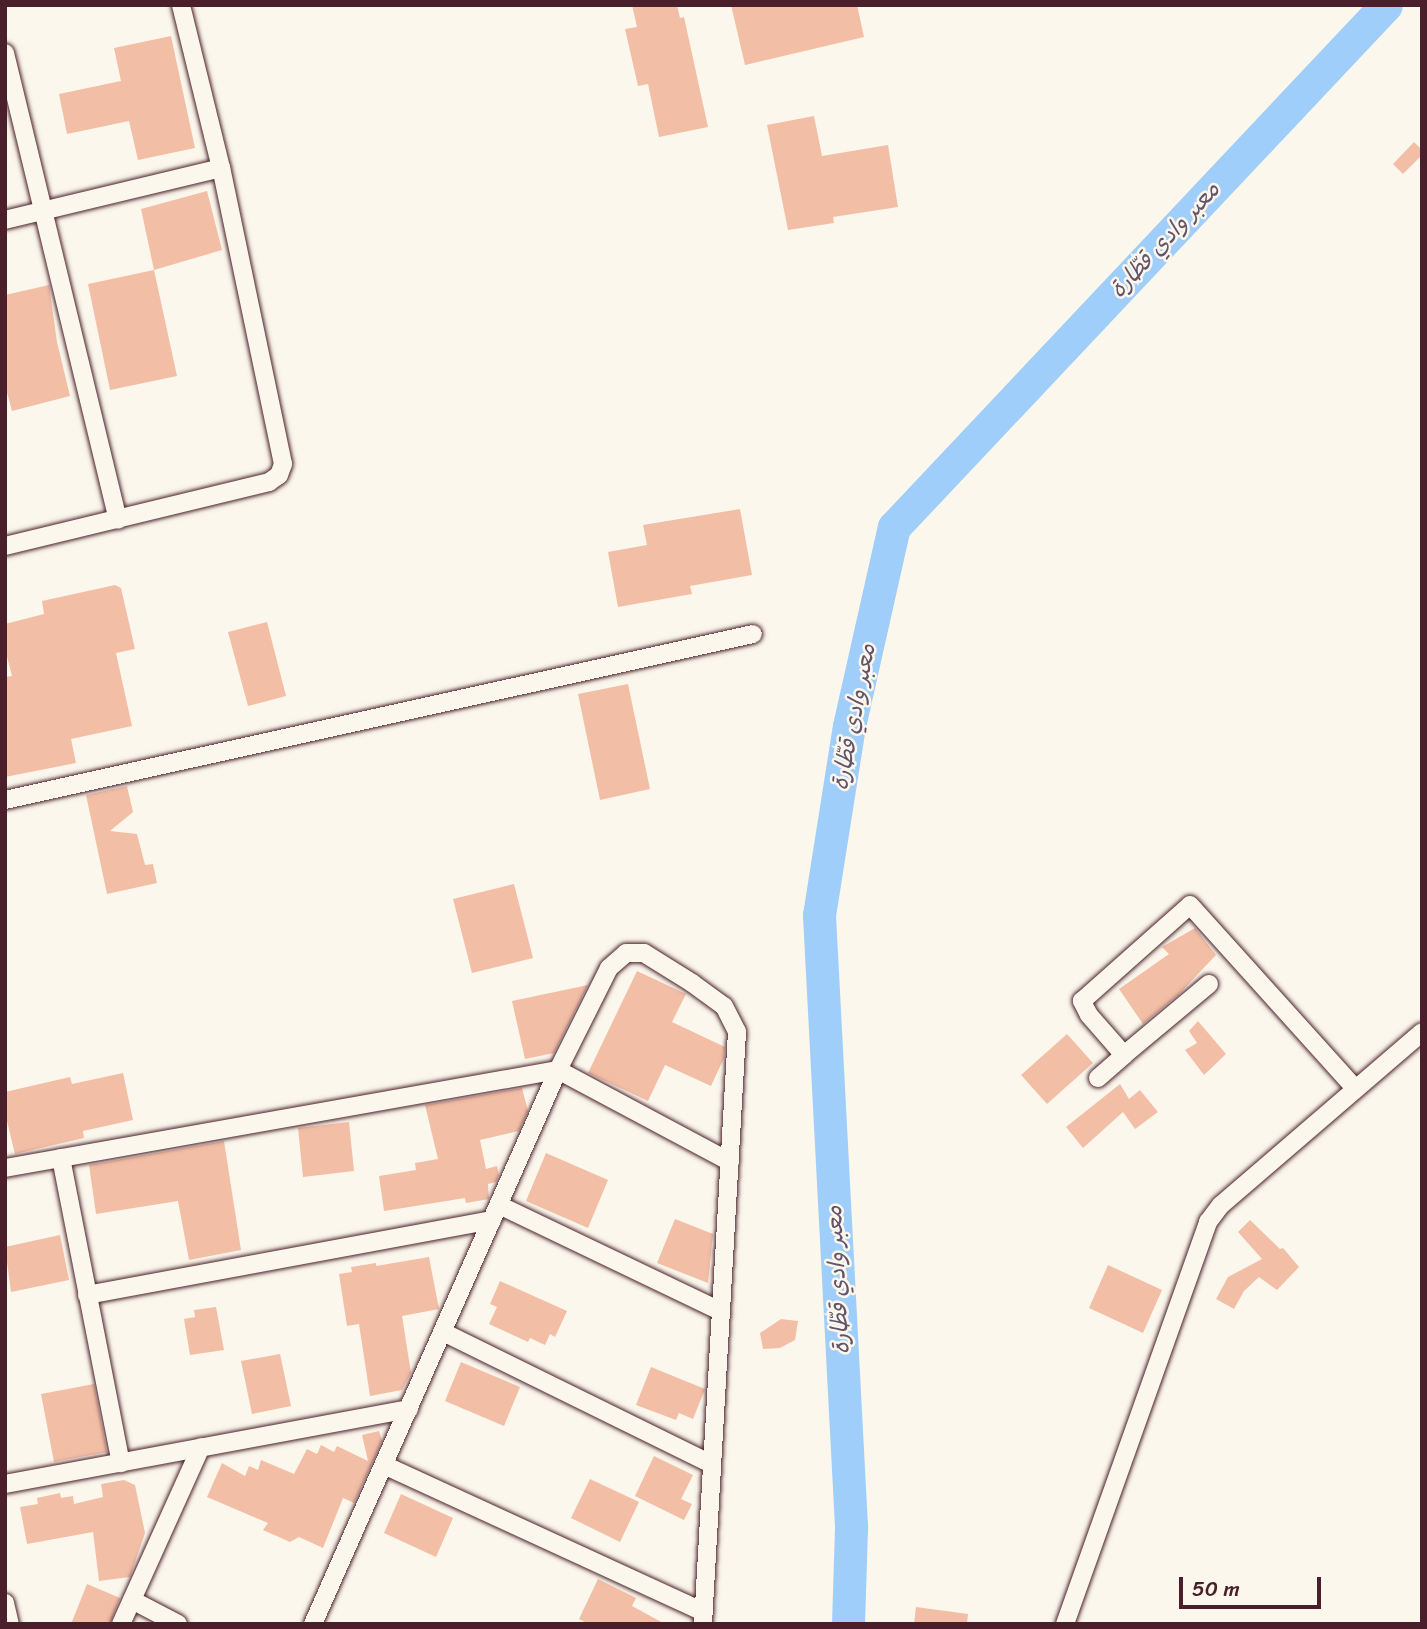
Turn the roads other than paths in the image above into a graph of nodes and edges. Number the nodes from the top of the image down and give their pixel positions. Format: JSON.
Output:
{"nodes":[{"id":1,"x":181,"y":5,"type":"edge"},
{"id":2,"x":5,"y":53,"type":"edge"},
{"id":3,"x":222,"y":168,"type":"junction"},
{"id":4,"x":43,"y":211,"type":"junction"},
{"id":5,"x":5,"y":220,"type":"edge"},
{"id":6,"x":118,"y":519,"type":"junction"},
{"id":7,"x":5,"y":546,"type":"edge"},
{"id":8,"x":753,"y":634,"type":"dead end"},
{"id":9,"x":5,"y":800,"type":"edge"},
{"id":10,"x":1209,"y":984,"type":"dead end"},
{"id":11,"x":1422,"y":1032,"type":"edge"},
{"id":12,"x":1124,"y":1055,"type":"junction"},
{"id":13,"x":558,"y":1070,"type":"junction"},
{"id":14,"x":1098,"y":1078,"type":"dead end"},
{"id":15,"x":1356,"y":1088,"type":"junction"},
{"id":16,"x":61,"y":1158,"type":"junction"},
{"id":17,"x":730,"y":1162,"type":"junction"},
{"id":18,"x":5,"y":1168,"type":"edge"},
{"id":19,"x":495,"y":1212,"type":"junction"},
{"id":20,"x":88,"y":1296,"type":"junction"},
{"id":21,"x":720,"y":1311,"type":"junction"},
{"id":22,"x":443,"y":1332,"type":"junction"},
{"id":23,"x":409,"y":1409,"type":"junction"},
{"id":24,"x":201,"y":1447,"type":"junction"},
{"id":25,"x":121,"y":1463,"type":"junction"},
{"id":26,"x":711,"y":1464,"type":"junction"},
{"id":27,"x":384,"y":1465,"type":"junction"},
{"id":28,"x":5,"y":1484,"type":"edge"},
{"id":29,"x":132,"y":1601,"type":"junction"},
{"id":30,"x":5,"y":1603,"type":"edge"},
{"id":31,"x":703,"y":1617,"type":"edge"},
{"id":32,"x":10,"y":1624,"type":"edge"},
{"id":33,"x":121,"y":1624,"type":"edge"},
{"id":34,"x":178,"y":1624,"type":"edge"},
{"id":35,"x":313,"y":1624,"type":"edge"},
{"id":36,"x":1065,"y":1624,"type":"edge"}],
"edges":[{"from":1,"to":3,"type":"street"},
{"from":2,"to":4,"type":"street"},
{"from":3,"to":4,"type":"street"},
{"from":3,"to":6,"type":"street"},
{"from":4,"to":5,"type":"street"},
{"from":4,"to":6,"type":"street"},
{"from":6,"to":7,"type":"street"},
{"from":8,"to":9,"type":"street"},
{"from":10,"to":12,"type":"street"},
{"from":11,"to":15,"type":"street"},
{"from":12,"to":14,"type":"street"},
{"from":12,"to":15,"type":"street"},
{"from":13,"to":16,"type":"street"},
{"from":13,"to":17,"type":"street"},
{"from":13,"to":17,"type":"street"},
{"from":13,"to":19,"type":"street"},
{"from":15,"to":36,"type":"street"},
{"from":16,"to":18,"type":"street"},
{"from":16,"to":20,"type":"street"},
{"from":17,"to":21,"type":"street"},
{"from":19,"to":20,"type":"street"},
{"from":19,"to":21,"type":"street"},
{"from":19,"to":22,"type":"street"},
{"from":20,"to":25,"type":"street"},
{"from":21,"to":26,"type":"street"},
{"from":22,"to":23,"type":"street"},
{"from":22,"to":26,"type":"street"},
{"from":23,"to":24,"type":"street"},
{"from":23,"to":27,"type":"street"},
{"from":24,"to":25,"type":"street"},
{"from":24,"to":29,"type":"street"},
{"from":25,"to":28,"type":"street"},
{"from":26,"to":31,"type":"street"},
{"from":27,"to":31,"type":"street"},
{"from":27,"to":35,"type":"street"},
{"from":29,"to":33,"type":"street"},
{"from":29,"to":34,"type":"street"},
{"from":30,"to":32,"type":"street"}]}
